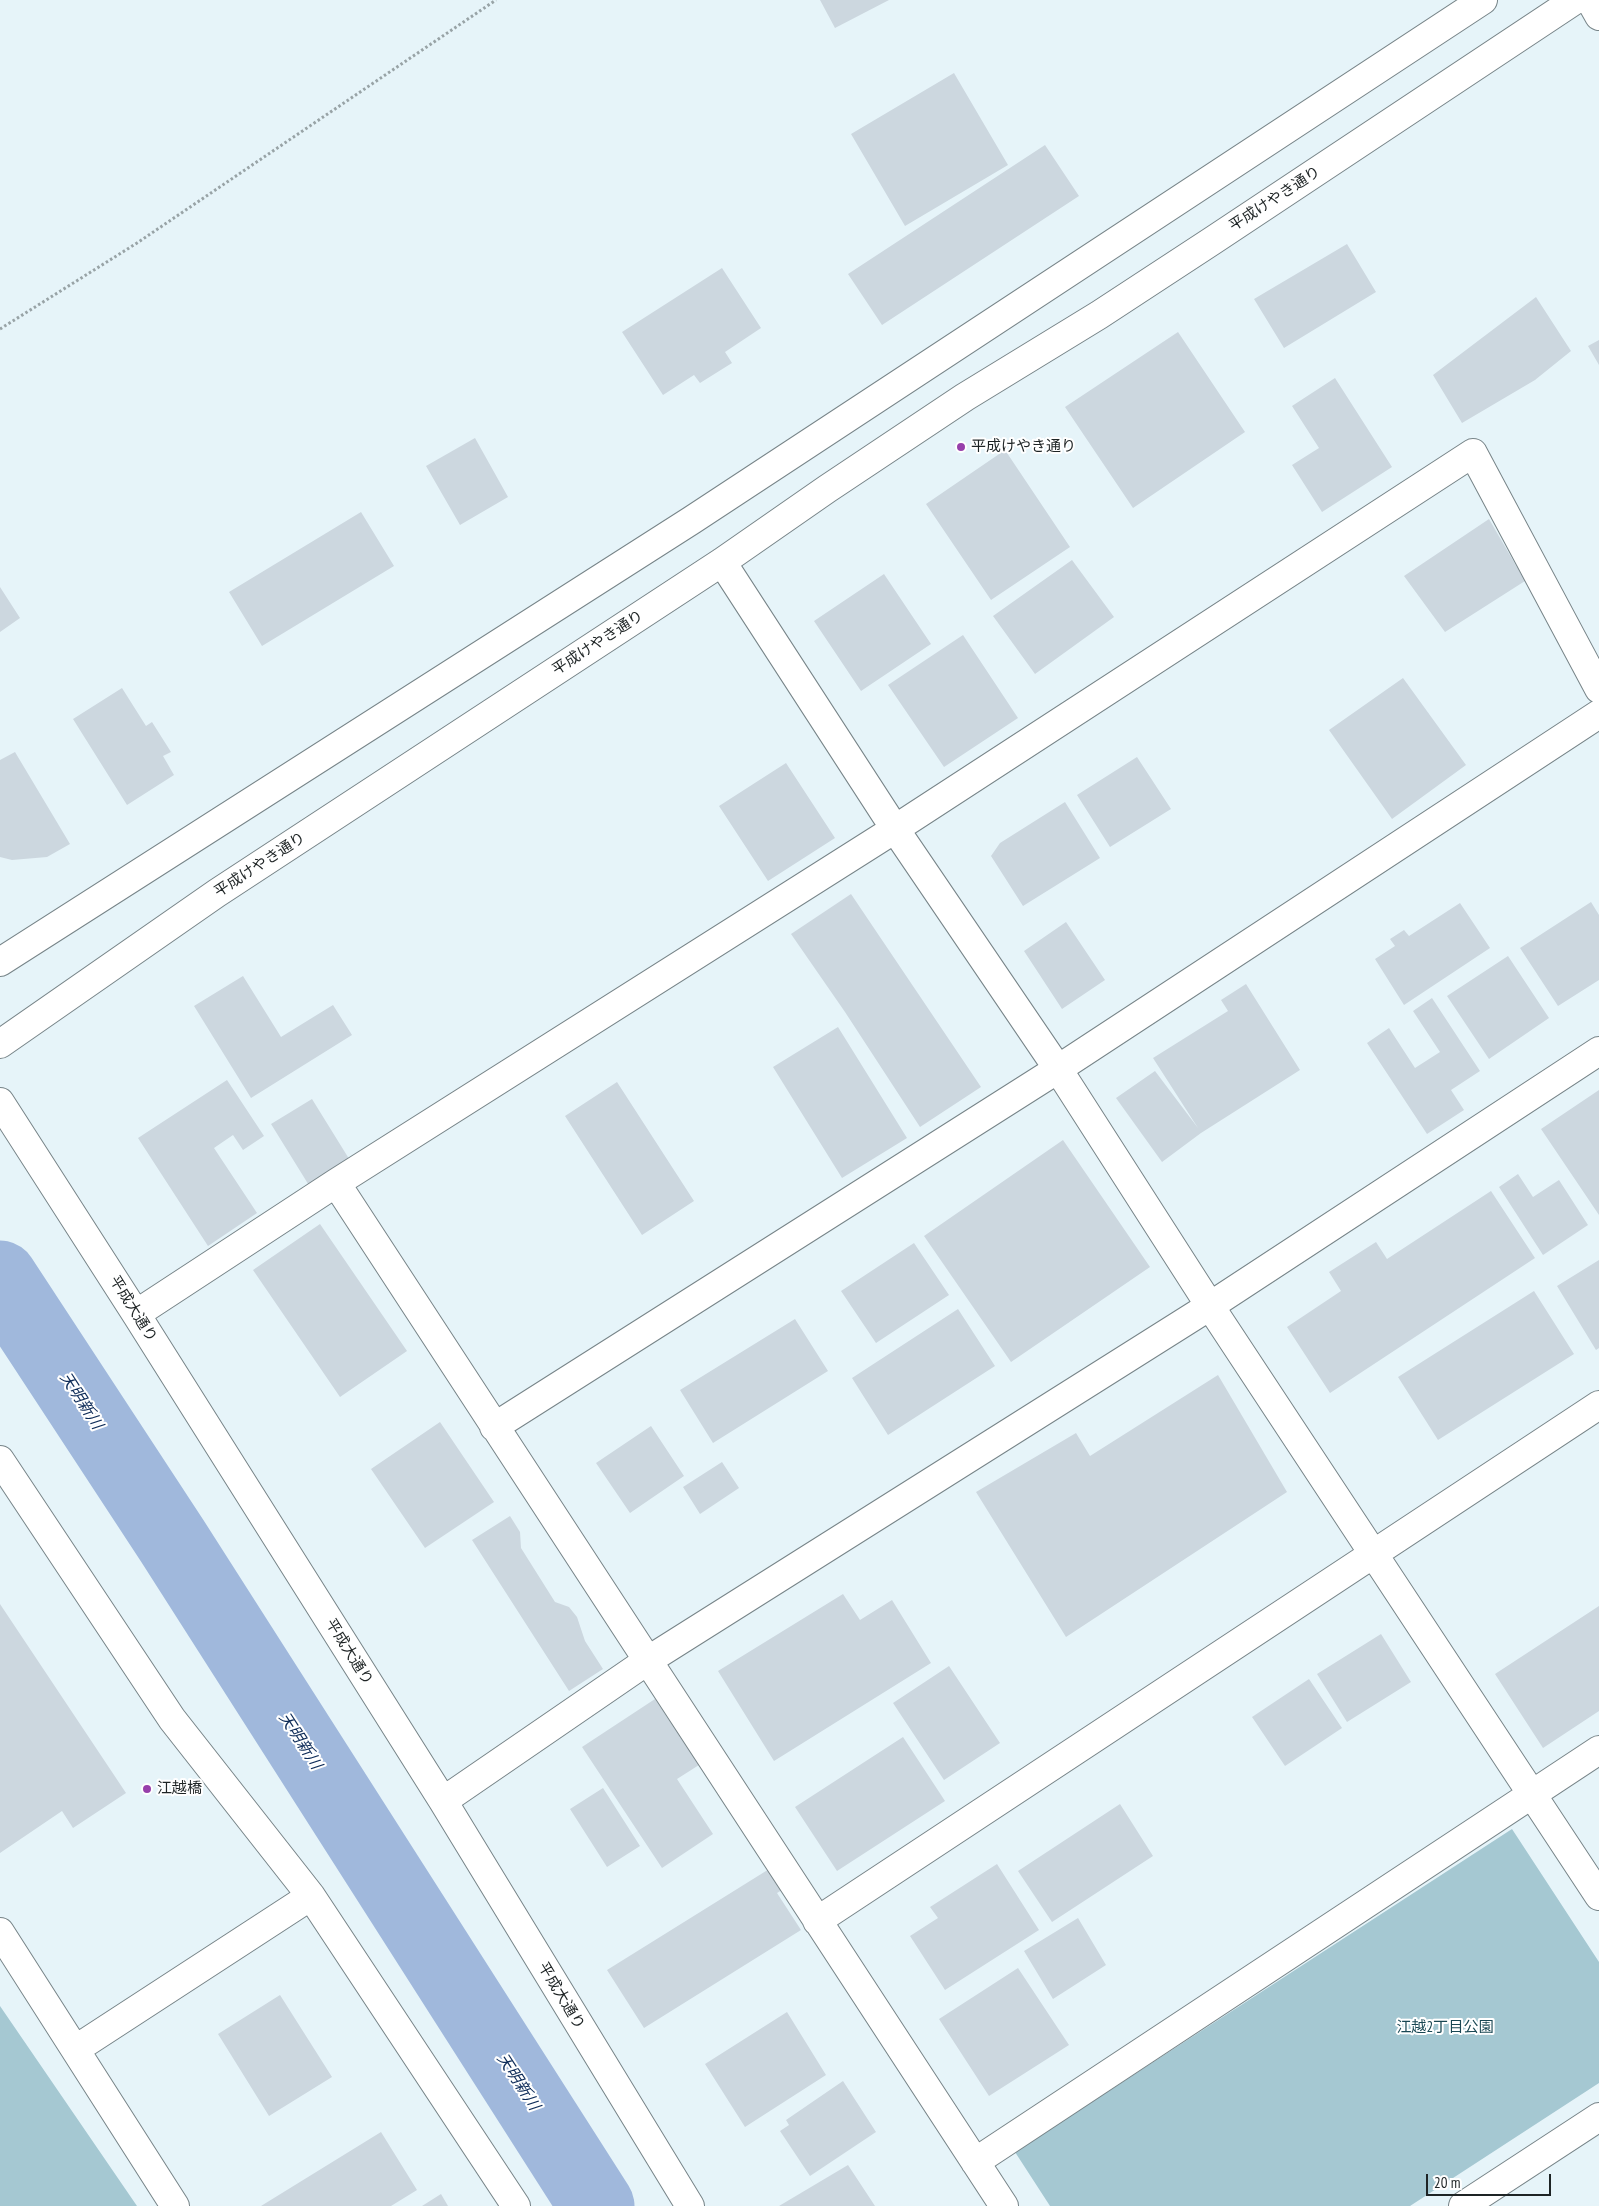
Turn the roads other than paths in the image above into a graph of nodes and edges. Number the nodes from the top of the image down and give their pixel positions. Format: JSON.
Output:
{"nodes":[{"id":1,"x":1483,"y":0,"type":"edge"},
{"id":2,"x":1575,"y":0,"type":"edge"},
{"id":3,"x":1590,"y":0,"type":"edge"},
{"id":4,"x":1599,"y":16,"type":"edge"},
{"id":5,"x":722,"y":562,"type":"junction"},
{"id":6,"x":1599,"y":689,"type":"edge"},
{"id":7,"x":1599,"y":714,"type":"edge"},
{"id":8,"x":895,"y":830,"type":"junction"},
{"id":9,"x":0,"y":962,"type":"edge"},
{"id":10,"x":0,"y":1044,"type":"edge"},
{"id":11,"x":1599,"y":1051,"type":"edge"},
{"id":12,"x":1058,"y":1069,"type":"junction"},
{"id":13,"x":0,"y":1102,"type":"edge"},
{"id":14,"x":336,"y":1183,"type":"junction"},
{"id":15,"x":1210,"y":1306,"type":"junction"},
{"id":16,"x":136,"y":1314,"type":"junction"},
{"id":17,"x":1599,"y":1405,"type":"edge"},
{"id":18,"x":494,"y":1428,"type":"junction"},
{"id":19,"x":0,"y":1460,"type":"edge"},
{"id":20,"x":1374,"y":1554,"type":"junction"},
{"id":21,"x":647,"y":1661,"type":"junction"},
{"id":22,"x":1599,"y":1750,"type":"edge"},
{"id":23,"x":1533,"y":1794,"type":"junction"},
{"id":24,"x":443,"y":1801,"type":"junction"},
{"id":25,"x":311,"y":1896,"type":"junction"},
{"id":26,"x":1599,"y":1896,"type":"edge"},
{"id":27,"x":817,"y":1921,"type":"junction"},
{"id":28,"x":0,"y":1932,"type":"edge"},
{"id":29,"x":76,"y":2049,"type":"junction"},
{"id":30,"x":1599,"y":2117,"type":"edge"},
{"id":31,"x":974,"y":2162,"type":"junction"},
{"id":32,"x":175,"y":2206,"type":"edge"},
{"id":33,"x":516,"y":2206,"type":"edge"},
{"id":34,"x":690,"y":2206,"type":"edge"},
{"id":35,"x":1004,"y":2206,"type":"edge"},
{"id":36,"x":1463,"y":2206,"type":"edge"}],
"edges":[{"from":1,"to":9,"type":"street"},
{"from":2,"to":5,"type":"street","name":"平成けやき通り"},
{"from":3,"to":4,"type":"street"},
{"from":5,"to":8,"type":"street"},
{"from":5,"to":10,"type":"street","name":"平成けやき通り"},
{"from":6,"to":8,"type":"street"},
{"from":7,"to":12,"type":"street"},
{"from":8,"to":12,"type":"street"},
{"from":8,"to":14,"type":"street"},
{"from":11,"to":15,"type":"street"},
{"from":12,"to":15,"type":"street"},
{"from":12,"to":18,"type":"street"},
{"from":13,"to":16,"type":"street","name":"平成大通り"},
{"from":14,"to":16,"type":"street"},
{"from":14,"to":18,"type":"street"},
{"from":15,"to":20,"type":"street"},
{"from":15,"to":21,"type":"street"},
{"from":16,"to":24,"type":"street","name":"平成大通り"},
{"from":17,"to":20,"type":"street"},
{"from":18,"to":21,"type":"street"},
{"from":19,"to":25,"type":"street"},
{"from":20,"to":23,"type":"street"},
{"from":20,"to":27,"type":"street"},
{"from":21,"to":24,"type":"street"},
{"from":21,"to":27,"type":"street"},
{"from":22,"to":23,"type":"street"},
{"from":23,"to":26,"type":"street"},
{"from":23,"to":31,"type":"street"},
{"from":24,"to":34,"type":"street","name":"平成大通り"},
{"from":25,"to":29,"type":"street"},
{"from":25,"to":33,"type":"street"},
{"from":27,"to":31,"type":"street"},
{"from":28,"to":29,"type":"street"},
{"from":29,"to":32,"type":"street"},
{"from":30,"to":36,"type":"street"},
{"from":31,"to":35,"type":"street"}]}
